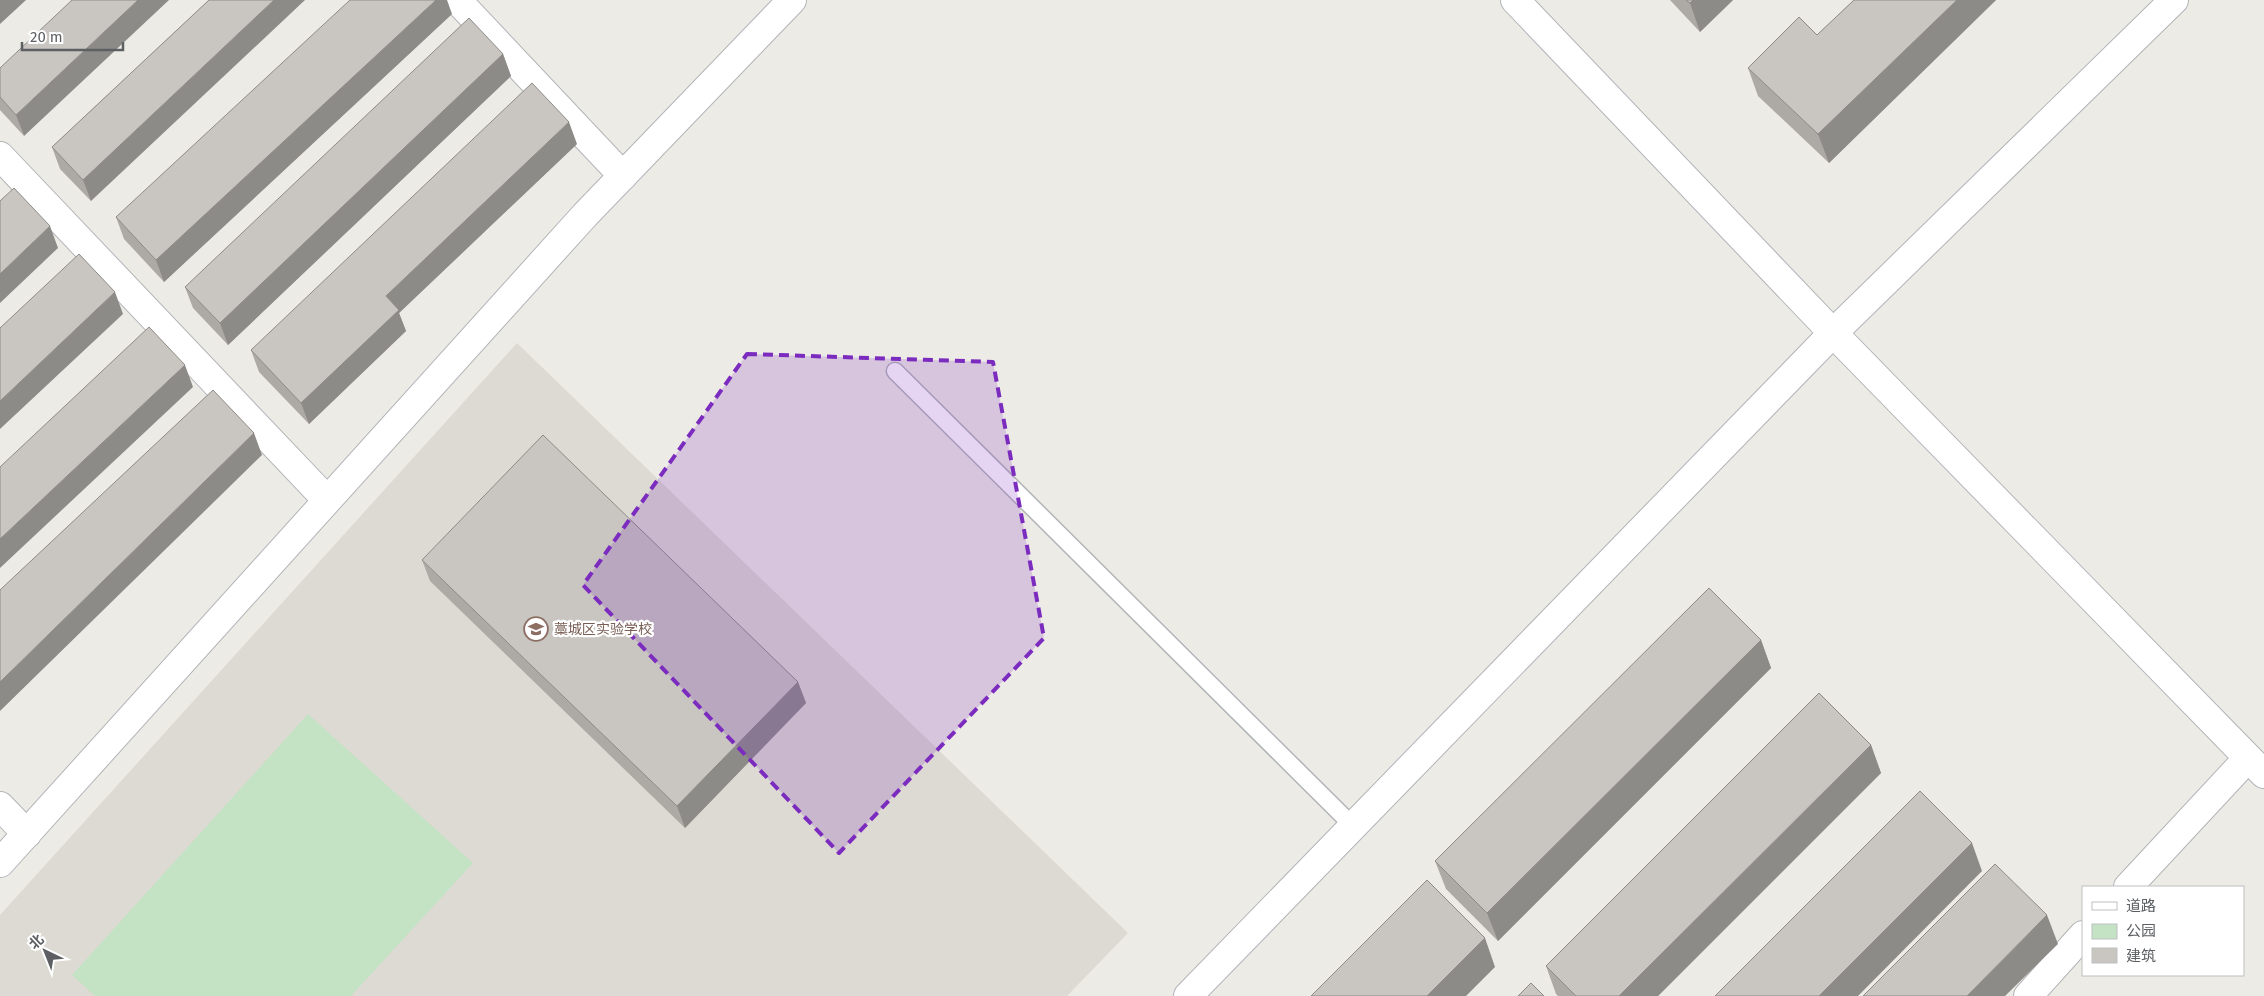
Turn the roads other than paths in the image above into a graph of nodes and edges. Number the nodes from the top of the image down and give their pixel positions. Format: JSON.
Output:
{"nodes":[{"id":1,"x":458,"y":0,"type":"edge"},
{"id":2,"x":792,"y":0,"type":"edge"},
{"id":3,"x":1515,"y":0,"type":"edge"},
{"id":4,"x":2174,"y":0,"type":"edge"},
{"id":5,"x":0,"y":156,"type":"edge"},
{"id":6,"x":623,"y":176,"type":"junction"},
{"id":7,"x":1833,"y":333,"type":"junction"},
{"id":8,"x":895,"y":371,"type":"dead end"},
{"id":9,"x":327,"y":500,"type":"junction"},
{"id":10,"x":2256,"y":766,"type":"edge"},
{"id":11,"x":0,"y":806,"type":"edge"},
{"id":12,"x":1353,"y":826,"type":"junction"},
{"id":13,"x":27,"y":834,"type":"junction"},
{"id":14,"x":0,"y":863,"type":"edge"},
{"id":15,"x":2129,"y":886,"type":"edge"},
{"id":16,"x":2082,"y":936,"type":"edge"},
{"id":17,"x":1188,"y":996,"type":"edge"},
{"id":18,"x":2028,"y":996,"type":"edge"}],
"edges":[{"from":1,"to":6,"type":"street"},
{"from":2,"to":6,"type":"street"},
{"from":3,"to":7,"type":"street"},
{"from":4,"to":7,"type":"street"},
{"from":5,"to":9,"type":"street"},
{"from":6,"to":9,"type":"street"},
{"from":7,"to":10,"type":"street"},
{"from":7,"to":12,"type":"street"},
{"from":8,"to":12,"type":"lane"},
{"from":9,"to":13,"type":"street"},
{"from":10,"to":15,"type":"street"},
{"from":11,"to":13,"type":"street"},
{"from":12,"to":17,"type":"street"},
{"from":13,"to":14,"type":"street"},
{"from":16,"to":18,"type":"street"}]}
